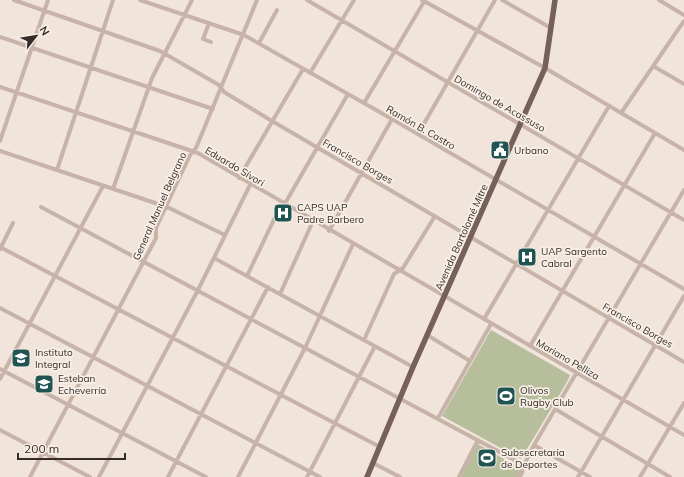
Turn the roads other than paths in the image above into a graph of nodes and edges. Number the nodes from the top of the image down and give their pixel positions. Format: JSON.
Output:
{"nodes":[{"id":1,"x":14,"y":0,"type":"edge"},
{"id":2,"x":48,"y":0,"type":"edge"},
{"id":3,"x":113,"y":0,"type":"edge"},
{"id":4,"x":140,"y":0,"type":"edge"},
{"id":5,"x":192,"y":0,"type":"edge"},
{"id":6,"x":257,"y":0,"type":"edge"},
{"id":7,"x":307,"y":0,"type":"edge"},
{"id":8,"x":354,"y":0,"type":"edge"},
{"id":9,"x":424,"y":0,"type":"edge"},
{"id":10,"x":495,"y":0,"type":"edge"},
{"id":11,"x":502,"y":0,"type":"edge"},
{"id":12,"x":555,"y":0,"type":"edge"},
{"id":13,"x":659,"y":0,"type":"edge"},
{"id":14,"x":44,"y":10,"type":"junction"},
{"id":15,"x":277,"y":10,"type":"dead end"},
{"id":16,"x":185,"y":15,"type":"junction"},
{"id":17,"x":684,"y":15,"type":"edge"},
{"id":18,"x":342,"y":20,"type":"junction"},
{"id":19,"x":684,"y":21,"type":"edge"},
{"id":20,"x":209,"y":23,"type":"junction"},
{"id":21,"x":551,"y":28,"type":"junction"},
{"id":22,"x":103,"y":30,"type":"junction"},
{"id":23,"x":478,"y":30,"type":"junction"},
{"id":24,"x":244,"y":35,"type":"junction"},
{"id":25,"x":0,"y":37,"type":"edge"},
{"id":26,"x":211,"y":42,"type":"dead end"},
{"id":27,"x":259,"y":43,"type":"junction"},
{"id":28,"x":32,"y":48,"type":"junction"},
{"id":29,"x":396,"y":51,"type":"junction"},
{"id":30,"x":164,"y":53,"type":"junction"},
{"id":31,"x":653,"y":66,"type":"junction"},
{"id":32,"x":91,"y":67,"type":"junction"},
{"id":33,"x":545,"y":68,"type":"junction"},
{"id":34,"x":303,"y":69,"type":"junction"},
{"id":35,"x":310,"y":73,"type":"junction"},
{"id":36,"x":448,"y":81,"type":"junction"},
{"id":37,"x":684,"y":83,"type":"edge"},
{"id":38,"x":148,"y":87,"type":"junction"},
{"id":39,"x":0,"y":88,"type":"edge"},
{"id":40,"x":222,"y":89,"type":"junction"},
{"id":41,"x":17,"y":93,"type":"junction"},
{"id":42,"x":348,"y":94,"type":"junction"},
{"id":43,"x":364,"y":103,"type":"junction"},
{"id":44,"x":609,"y":106,"type":"junction"},
{"id":45,"x":213,"y":109,"type":"junction"},
{"id":46,"x":76,"y":113,"type":"junction"},
{"id":47,"x":621,"y":113,"type":"junction"},
{"id":48,"x":392,"y":118,"type":"junction"},
{"id":49,"x":272,"y":121,"type":"junction"},
{"id":50,"x":520,"y":124,"type":"junction"},
{"id":51,"x":133,"y":132,"type":"junction"},
{"id":52,"x":655,"y":133,"type":"junction"},
{"id":53,"x":418,"y":134,"type":"junction"},
{"id":54,"x":0,"y":141,"type":"edge"},
{"id":55,"x":317,"y":147,"type":"junction"},
{"id":56,"x":684,"y":150,"type":"edge"},
{"id":57,"x":0,"y":151,"type":"edge"},
{"id":58,"x":193,"y":151,"type":"junction"},
{"id":59,"x":578,"y":158,"type":"junction"},
{"id":60,"x":57,"y":170,"type":"junction"},
{"id":61,"x":362,"y":173,"type":"junction"},
{"id":62,"x":239,"y":178,"type":"junction"},
{"id":63,"x":496,"y":179,"type":"junction"},
{"id":64,"x":250,"y":185,"type":"junction"},
{"id":65,"x":624,"y":185,"type":"junction"},
{"id":66,"x":103,"y":186,"type":"junction"},
{"id":67,"x":113,"y":189,"type":"junction"},
{"id":68,"x":684,"y":190,"type":"edge"},
{"id":69,"x":282,"y":203,"type":"junction"},
{"id":70,"x":41,"y":207,"type":"dead end"},
{"id":71,"x":167,"y":207,"type":"junction"},
{"id":72,"x":548,"y":210,"type":"junction"},
{"id":73,"x":671,"y":213,"type":"junction"},
{"id":74,"x":435,"y":216,"type":"junction"},
{"id":75,"x":684,"y":220,"type":"edge"},
{"id":76,"x":313,"y":221,"type":"junction"},
{"id":77,"x":13,"y":223,"type":"dead end"},
{"id":78,"x":80,"y":228,"type":"junction"},
{"id":79,"x":329,"y":231,"type":"junction"},
{"id":80,"x":225,"y":235,"type":"junction"},
{"id":81,"x":471,"y":237,"type":"junction"},
{"id":82,"x":593,"y":237,"type":"junction"},
{"id":83,"x":353,"y":244,"type":"junction"},
{"id":84,"x":0,"y":248,"type":"edge"},
{"id":85,"x":214,"y":258,"type":"junction"},
{"id":86,"x":143,"y":262,"type":"junction"},
{"id":87,"x":516,"y":263,"type":"junction"},
{"id":88,"x":640,"y":264,"type":"junction"},
{"id":89,"x":399,"y":271,"type":"junction"},
{"id":90,"x":55,"y":276,"type":"junction"},
{"id":91,"x":247,"y":276,"type":"junction"},
{"id":92,"x":268,"y":287,"type":"junction"},
{"id":93,"x":684,"y":289,"type":"edge"},
{"id":94,"x":198,"y":290,"type":"junction"},
{"id":95,"x":563,"y":291,"type":"junction"},
{"id":96,"x":280,"y":294,"type":"junction"},
{"id":97,"x":684,"y":296,"type":"edge"},
{"id":98,"x":444,"y":297,"type":"junction"},
{"id":99,"x":0,"y":308,"type":"edge"},
{"id":100,"x":119,"y":309,"type":"junction"},
{"id":101,"x":320,"y":316,"type":"junction"},
{"id":102,"x":609,"y":318,"type":"junction"},
{"id":103,"x":251,"y":319,"type":"junction"},
{"id":104,"x":484,"y":319,"type":"junction"},
{"id":105,"x":29,"y":323,"type":"junction"},
{"id":106,"x":491,"y":324,"type":"junction"},
{"id":107,"x":427,"y":335,"type":"junction"},
{"id":108,"x":172,"y":337,"type":"junction"},
{"id":109,"x":364,"y":340,"type":"junction"},
{"id":110,"x":656,"y":345,"type":"junction"},
{"id":111,"x":375,"y":346,"type":"junction"},
{"id":112,"x":530,"y":346,"type":"junction"},
{"id":113,"x":305,"y":348,"type":"junction"},
{"id":114,"x":93,"y":357,"type":"junction"},
{"id":115,"x":470,"y":362,"type":"junction"},
{"id":116,"x":684,"y":362,"type":"edge"},
{"id":117,"x":227,"y":367,"type":"junction"},
{"id":118,"x":413,"y":367,"type":"junction"},
{"id":119,"x":2,"y":370,"type":"edge"},
{"id":120,"x":577,"y":373,"type":"junction"},
{"id":121,"x":359,"y":377,"type":"junction"},
{"id":122,"x":0,"y":379,"type":"edge"},
{"id":123,"x":147,"y":385,"type":"junction"},
{"id":124,"x":281,"y":395,"type":"junction"},
{"id":125,"x":401,"y":398,"type":"junction"},
{"id":126,"x":623,"y":400,"type":"junction"},
{"id":127,"x":684,"y":402,"type":"edge"},
{"id":128,"x":69,"y":405,"type":"junction"},
{"id":129,"x":555,"y":409,"type":"junction"},
{"id":130,"x":201,"y":414,"type":"junction"},
{"id":131,"x":438,"y":418,"type":"junction"},
{"id":132,"x":335,"y":424,"type":"junction"},
{"id":133,"x":670,"y":427,"type":"junction"},
{"id":134,"x":0,"y":430,"type":"edge"},
{"id":135,"x":122,"y":433,"type":"junction"},
{"id":136,"x":684,"y":435,"type":"edge"},
{"id":137,"x":602,"y":437,"type":"junction"},
{"id":138,"x":478,"y":440,"type":"junction"},
{"id":139,"x":256,"y":443,"type":"junction"},
{"id":140,"x":534,"y":445,"type":"junction"},
{"id":141,"x":380,"y":447,"type":"junction"},
{"id":142,"x":44,"y":452,"type":"junction"},
{"id":143,"x":176,"y":461,"type":"junction"},
{"id":144,"x":373,"y":463,"type":"junction"},
{"id":145,"x":648,"y":464,"type":"junction"},
{"id":146,"x":524,"y":465,"type":"junction"},
{"id":147,"x":310,"y":471,"type":"junction"},
{"id":148,"x":581,"y":472,"type":"junction"},
{"id":149,"x":30,"y":477,"type":"edge"},
{"id":150,"x":90,"y":477,"type":"edge"},
{"id":151,"x":99,"y":477,"type":"edge"},
{"id":152,"x":168,"y":477,"type":"edge"},
{"id":153,"x":206,"y":477,"type":"edge"},
{"id":154,"x":238,"y":477,"type":"edge"},
{"id":155,"x":307,"y":477,"type":"edge"},
{"id":156,"x":320,"y":477,"type":"edge"},
{"id":157,"x":367,"y":477,"type":"edge"},
{"id":158,"x":400,"y":477,"type":"edge"},
{"id":159,"x":459,"y":477,"type":"edge"},
{"id":160,"x":518,"y":477,"type":"edge"},
{"id":161,"x":578,"y":477,"type":"edge"},
{"id":162,"x":590,"y":477,"type":"edge"},
{"id":163,"x":640,"y":477,"type":"edge"},
{"id":164,"x":670,"y":477,"type":"edge"}],
"edges":[{"from":1,"to":14,"type":"street","name":"Francisco Borges"},
{"from":2,"to":14,"type":"street"},
{"from":3,"to":22,"type":"street"},
{"from":4,"to":16,"type":"street","name":"Ramón B. Castro"},
{"from":5,"to":16,"type":"street"},
{"from":6,"to":24,"type":"street","name":"General Manuel Belgrano"},
{"from":7,"to":18,"type":"street","name":"Domingo de Acassuso"},
{"from":8,"to":18,"type":"street"},
{"from":9,"to":23,"type":"street"},
{"from":9,"to":29,"type":"street"},
{"from":10,"to":23,"type":"street"},
{"from":11,"to":21,"type":"street"},
{"from":12,"to":21,"type":"main road","name":"Avenida Bartolomé Mitre"},
{"from":13,"to":17,"type":"street"},
{"from":14,"to":22,"type":"street","name":"Francisco Borges"},
{"from":14,"to":28,"type":"street"},
{"from":15,"to":27,"type":"street"},
{"from":16,"to":20,"type":"street","name":"Ramón B. Castro"},
{"from":16,"to":30,"type":"street"},
{"from":18,"to":29,"type":"street","name":"Domingo de Acassuso"},
{"from":18,"to":35,"type":"street"},
{"from":19,"to":31,"type":"street"},
{"from":20,"to":24,"type":"street","name":"Ramón B. Castro"},
{"from":20,"to":26,"type":"street"},
{"from":21,"to":33,"type":"main road","name":"Avenida Bartolomé Mitre"},
{"from":22,"to":30,"type":"street","name":"Francisco Borges"},
{"from":22,"to":32,"type":"street"},
{"from":23,"to":33,"type":"street"},
{"from":23,"to":36,"type":"street"},
{"from":24,"to":27,"type":"street","name":"Ramón B. Castro"},
{"from":24,"to":40,"type":"street","name":"General Manuel Belgrano"},
{"from":25,"to":28,"type":"street"},
{"from":27,"to":34,"type":"street","name":"Ramón B. Castro"},
{"from":28,"to":32,"type":"street"},
{"from":28,"to":41,"type":"street"},
{"from":29,"to":36,"type":"street","name":"Domingo de Acassuso"},
{"from":29,"to":43,"type":"street"},
{"from":30,"to":38,"type":"street"},
{"from":30,"to":40,"type":"street","name":"Francisco Borges"},
{"from":31,"to":37,"type":"street"},
{"from":31,"to":47,"type":"street"},
{"from":32,"to":38,"type":"street"},
{"from":32,"to":46,"type":"street"},
{"from":33,"to":44,"type":"street"},
{"from":33,"to":50,"type":"main road","name":"Avenida Bartolomé Mitre"},
{"from":34,"to":35,"type":"street","name":"Ramón B. Castro"},
{"from":34,"to":49,"type":"street"},
{"from":35,"to":42,"type":"street","name":"Ramón B. Castro"},
{"from":36,"to":50,"type":"street","name":"Domingo de Acassuso"},
{"from":36,"to":53,"type":"street"},
{"from":38,"to":45,"type":"street"},
{"from":38,"to":51,"type":"street"},
{"from":39,"to":41,"type":"street","name":"Eduardo Sívori"},
{"from":40,"to":45,"type":"street","name":"General Manuel Belgrano"},
{"from":40,"to":49,"type":"street","name":"Francisco Borges"},
{"from":41,"to":46,"type":"street","name":"Eduardo Sívori"},
{"from":41,"to":54,"type":"street"},
{"from":42,"to":43,"type":"street","name":"Ramón B. Castro"},
{"from":42,"to":55,"type":"street"},
{"from":43,"to":48,"type":"street","name":"Ramón B. Castro"},
{"from":44,"to":47,"type":"street"},
{"from":44,"to":59,"type":"street"},
{"from":45,"to":58,"type":"street","name":"General Manuel Belgrano"},
{"from":46,"to":51,"type":"street","name":"Eduardo Sívori"},
{"from":46,"to":60,"type":"street"},
{"from":47,"to":52,"type":"street"},
{"from":48,"to":53,"type":"street","name":"Ramón B. Castro"},
{"from":48,"to":61,"type":"street"},
{"from":49,"to":55,"type":"street","name":"Francisco Borges"},
{"from":49,"to":62,"type":"street"},
{"from":50,"to":59,"type":"street","name":"Domingo de Acassuso"},
{"from":50,"to":63,"type":"main road","name":"Avenida Bartolomé Mitre"},
{"from":51,"to":58,"type":"street","name":"Eduardo Sívori"},
{"from":51,"to":67,"type":"street"},
{"from":52,"to":56,"type":"street"},
{"from":52,"to":65,"type":"street"},
{"from":53,"to":63,"type":"street","name":"Ramón B. Castro"},
{"from":55,"to":61,"type":"street","name":"Francisco Borges"},
{"from":55,"to":69,"type":"street"},
{"from":57,"to":60,"type":"street"},
{"from":58,"to":62,"type":"street","name":"Eduardo Sívori"},
{"from":58,"to":71,"type":"street","name":"General Manuel Belgrano"},
{"from":59,"to":65,"type":"street","name":"Domingo de Acassuso"},
{"from":59,"to":72,"type":"street"},
{"from":60,"to":66,"type":"street"},
{"from":61,"to":74,"type":"street","name":"Francisco Borges"},
{"from":61,"to":79,"type":"street"},
{"from":62,"to":64,"type":"street","name":"Eduardo Sívori"},
{"from":63,"to":72,"type":"street","name":"Ramón B. Castro"},
{"from":63,"to":81,"type":"main road","name":"Avenida Bartolomé Mitre"},
{"from":64,"to":69,"type":"street","name":"Eduardo Sívori"},
{"from":64,"to":80,"type":"street"},
{"from":65,"to":73,"type":"street","name":"Domingo de Acassuso"},
{"from":65,"to":82,"type":"street"},
{"from":66,"to":67,"type":"street"},
{"from":66,"to":78,"type":"street"},
{"from":67,"to":71,"type":"street"},
{"from":68,"to":73,"type":"street"},
{"from":69,"to":76,"type":"street","name":"Eduardo Sívori"},
{"from":69,"to":91,"type":"street"},
{"from":70,"to":78,"type":"street"},
{"from":71,"to":80,"type":"street"},
{"from":71,"to":86,"type":"street","name":"General Manuel Belgrano"},
{"from":72,"to":82,"type":"street","name":"Ramón B. Castro"},
{"from":72,"to":87,"type":"street"},
{"from":73,"to":75,"type":"street","name":"Domingo de Acassuso"},
{"from":73,"to":88,"type":"street"},
{"from":74,"to":81,"type":"street","name":"Francisco Borges"},
{"from":74,"to":89,"type":"street"},
{"from":76,"to":79,"type":"street","name":"Eduardo Sívori"},
{"from":76,"to":96,"type":"street"},
{"from":77,"to":84,"type":"street"},
{"from":78,"to":86,"type":"street"},
{"from":78,"to":90,"type":"street"},
{"from":79,"to":83,"type":"street","name":"Eduardo Sívori"},
{"from":80,"to":85,"type":"street"},
{"from":81,"to":87,"type":"street","name":"Francisco Borges"},
{"from":81,"to":98,"type":"main road","name":"Avenida Bartolomé Mitre"},
{"from":82,"to":88,"type":"street","name":"Ramón B. Castro"},
{"from":82,"to":95,"type":"street"},
{"from":83,"to":89,"type":"street","name":"Eduardo Sívori"},
{"from":83,"to":101,"type":"street"},
{"from":84,"to":90,"type":"street"},
{"from":85,"to":91,"type":"street"},
{"from":85,"to":94,"type":"street"},
{"from":86,"to":94,"type":"street"},
{"from":86,"to":100,"type":"street","name":"General Manuel Belgrano"},
{"from":87,"to":95,"type":"street","name":"Francisco Borges"},
{"from":87,"to":104,"type":"street"},
{"from":88,"to":93,"type":"street","name":"Ramón B. Castro"},
{"from":88,"to":102,"type":"street"},
{"from":89,"to":98,"type":"street","name":"Eduardo Sívori"},
{"from":89,"to":109,"type":"street"},
{"from":90,"to":100,"type":"street"},
{"from":90,"to":105,"type":"street"},
{"from":91,"to":92,"type":"street"},
{"from":92,"to":96,"type":"street"},
{"from":92,"to":103,"type":"street"},
{"from":94,"to":103,"type":"street"},
{"from":94,"to":108,"type":"street"},
{"from":95,"to":102,"type":"street","name":"Francisco Borges"},
{"from":95,"to":112,"type":"street"},
{"from":96,"to":101,"type":"street"},
{"from":97,"to":110,"type":"street"},
{"from":98,"to":104,"type":"street","name":"Mariano Pelliza"},
{"from":98,"to":107,"type":"main road","name":"Avenida Bartolomé Mitre"},
{"from":99,"to":105,"type":"street"},
{"from":100,"to":108,"type":"street"},
{"from":100,"to":114,"type":"street","name":"General Manuel Belgrano"},
{"from":101,"to":109,"type":"street"},
{"from":101,"to":113,"type":"street"},
{"from":102,"to":110,"type":"street","name":"Francisco Borges"},
{"from":102,"to":120,"type":"street"},
{"from":103,"to":113,"type":"street"},
{"from":103,"to":117,"type":"street"},
{"from":104,"to":106,"type":"street","name":"Mariano Pelliza"},
{"from":105,"to":114,"type":"street"},
{"from":105,"to":119,"type":"street"},
{"from":106,"to":112,"type":"street","name":"Mariano Pelliza"},
{"from":106,"to":115,"type":"street"},
{"from":107,"to":115,"type":"street"},
{"from":107,"to":118,"type":"main road","name":"Avenida Bartolomé Mitre"},
{"from":108,"to":117,"type":"street"},
{"from":108,"to":123,"type":"street"},
{"from":109,"to":111,"type":"street"},
{"from":110,"to":116,"type":"street","name":"Francisco Borges"},
{"from":110,"to":126,"type":"street"},
{"from":111,"to":118,"type":"street"},
{"from":111,"to":121,"type":"street"},
{"from":112,"to":120,"type":"street","name":"Mariano Pelliza"},
{"from":113,"to":121,"type":"street"},
{"from":113,"to":124,"type":"street"},
{"from":114,"to":123,"type":"street"},
{"from":114,"to":128,"type":"street","name":"General Manuel Belgrano"},
{"from":115,"to":131,"type":"street"},
{"from":117,"to":124,"type":"street"},
{"from":117,"to":130,"type":"street"},
{"from":118,"to":125,"type":"main road","name":"Avenida Bartolomé Mitre"},
{"from":119,"to":122,"type":"street"},
{"from":119,"to":128,"type":"street"},
{"from":120,"to":126,"type":"street","name":"Mariano Pelliza"},
{"from":120,"to":129,"type":"street"},
{"from":121,"to":125,"type":"street"},
{"from":121,"to":132,"type":"street"},
{"from":123,"to":130,"type":"street"},
{"from":123,"to":135,"type":"street"},
{"from":124,"to":132,"type":"street"},
{"from":124,"to":139,"type":"street"},
{"from":125,"to":131,"type":"street"},
{"from":125,"to":141,"type":"main road","name":"Avenida Bartolomé Mitre"},
{"from":126,"to":133,"type":"street","name":"Mariano Pelliza"},
{"from":126,"to":137,"type":"street"},
{"from":127,"to":133,"type":"street"},
{"from":128,"to":135,"type":"street"},
{"from":128,"to":142,"type":"street","name":"General Manuel Belgrano"},
{"from":129,"to":137,"type":"street"},
{"from":129,"to":140,"type":"street"},
{"from":130,"to":139,"type":"street"},
{"from":130,"to":143,"type":"street"},
{"from":131,"to":138,"type":"street"},
{"from":132,"to":141,"type":"street"},
{"from":132,"to":147,"type":"street"},
{"from":133,"to":136,"type":"street","name":"Mariano Pelliza"},
{"from":133,"to":145,"type":"street"},
{"from":134,"to":142,"type":"street"},
{"from":135,"to":143,"type":"street"},
{"from":135,"to":151,"type":"street"},
{"from":137,"to":145,"type":"street"},
{"from":137,"to":148,"type":"street"},
{"from":138,"to":146,"type":"street"},
{"from":138,"to":159,"type":"street"},
{"from":139,"to":147,"type":"street"},
{"from":139,"to":154,"type":"street"},
{"from":140,"to":146,"type":"street"},
{"from":140,"to":148,"type":"street"},
{"from":141,"to":144,"type":"main road","name":"Avenida Bartolomé Mitre"},
{"from":142,"to":149,"type":"street","name":"General Manuel Belgrano"},
{"from":142,"to":150,"type":"street"},
{"from":143,"to":152,"type":"street"},
{"from":143,"to":153,"type":"street"},
{"from":144,"to":157,"type":"main road","name":"Avenida Bartolomé Mitre"},
{"from":144,"to":158,"type":"street"},
{"from":145,"to":163,"type":"street"},
{"from":145,"to":164,"type":"street"},
{"from":146,"to":160,"type":"street"},
{"from":147,"to":155,"type":"street"},
{"from":147,"to":156,"type":"street"},
{"from":148,"to":161,"type":"street"},
{"from":148,"to":162,"type":"street"}]}
